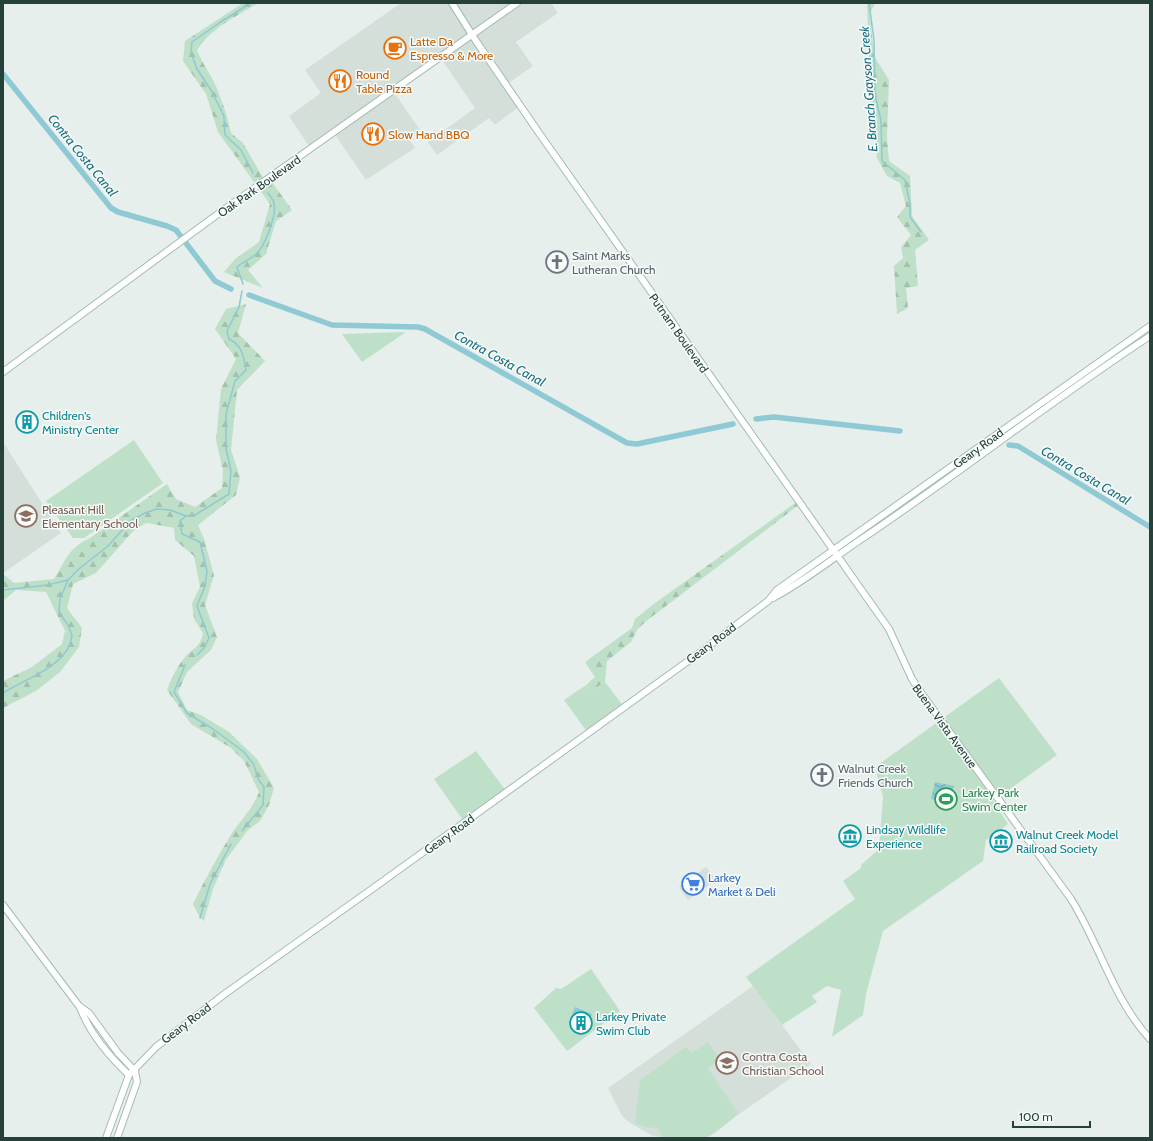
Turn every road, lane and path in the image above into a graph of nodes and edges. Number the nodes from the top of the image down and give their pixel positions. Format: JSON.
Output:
{"nodes":[{"id":1,"x":452,"y":3,"type":"edge"},
{"id":2,"x":517,"y":3,"type":"edge"},
{"id":3,"x":472,"y":34,"type":"junction"},
{"id":4,"x":1150,"y":326,"type":"edge"},
{"id":5,"x":1150,"y":336,"type":"edge"},
{"id":6,"x":1128,"y":341,"type":"junction"},
{"id":7,"x":1133,"y":348,"type":"junction"},
{"id":8,"x":3,"y":372,"type":"edge"},
{"id":9,"x":836,"y":553,"type":"junction"},
{"id":10,"x":3,"y":905,"type":"edge"},
{"id":11,"x":79,"y":1006,"type":"junction"},
{"id":12,"x":1150,"y":1039,"type":"edge"},
{"id":13,"x":135,"y":1071,"type":"junction"},
{"id":14,"x":129,"y":1075,"type":"junction"},
{"id":15,"x":106,"y":1138,"type":"edge"},
{"id":16,"x":117,"y":1138,"type":"edge"}],
"edges":[{"from":1,"to":3,"type":"street","name":"Putnam Boulevard"},
{"from":2,"to":3,"type":"street","name":"Oak Park Boulevard"},
{"from":3,"to":8,"type":"street","name":"Oak Park Boulevard"},
{"from":3,"to":9,"type":"street","name":"Putnam Boulevard"},
{"from":4,"to":6,"type":"street","name":"Geary Road"},
{"from":5,"to":7,"type":"street","name":"Geary Road"},
{"from":6,"to":7,"type":"street"},
{"from":6,"to":9,"type":"street","name":"Geary Road"},
{"from":7,"to":9,"type":"street","name":"Geary Road"},
{"from":9,"to":12,"type":"street","name":"Buena Vista Avenue"},
{"from":9,"to":13,"type":"street","name":"Geary Road"},
{"from":10,"to":11,"type":"street"},
{"from":11,"to":13,"type":"street"},
{"from":11,"to":14,"type":"street"},
{"from":13,"to":14,"type":"street","name":"Geary Road"},
{"from":13,"to":16,"type":"street"},
{"from":14,"to":15,"type":"street"}]}
